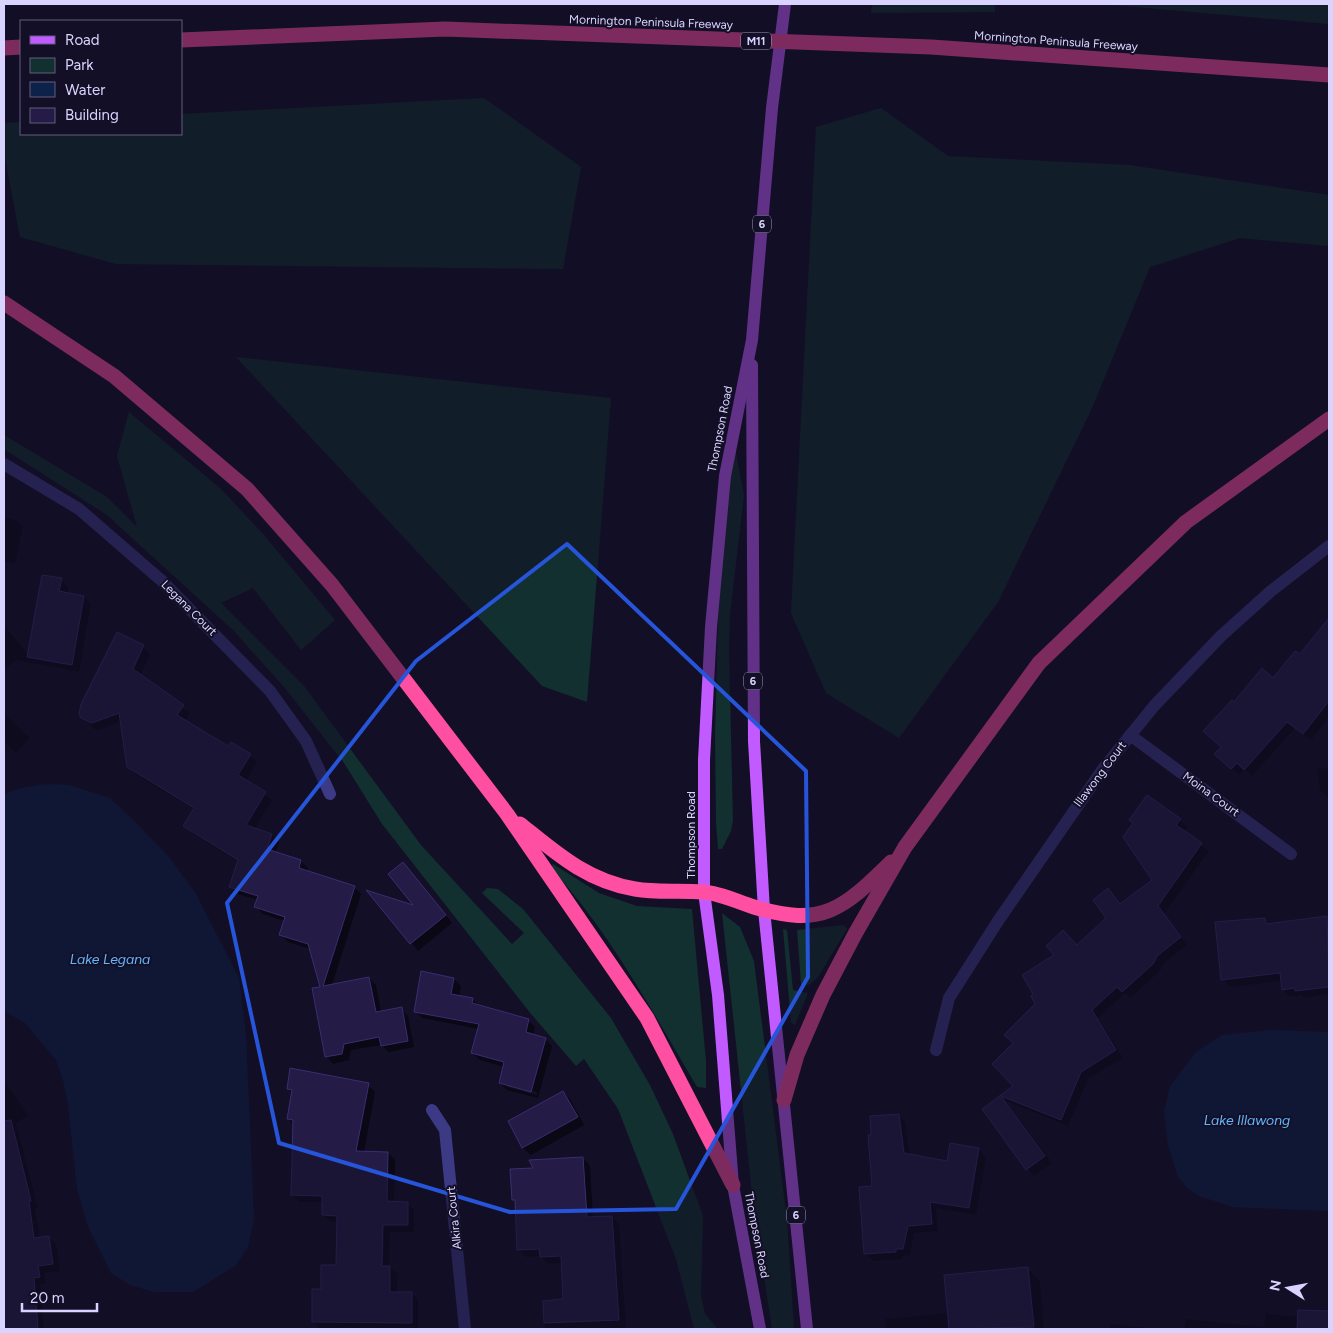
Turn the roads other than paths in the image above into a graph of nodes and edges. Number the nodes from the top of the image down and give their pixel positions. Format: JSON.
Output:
{"nodes":[{"id":1,"x":785,"y":4,"type":"edge"},
{"id":2,"x":182,"y":40,"type":"edge"},
{"id":3,"x":20,"y":47,"type":"edge"},
{"id":4,"x":4,"y":48,"type":"edge"},
{"id":5,"x":1329,"y":75,"type":"edge"},
{"id":6,"x":4,"y":303,"type":"edge"},
{"id":7,"x":752,"y":340,"type":"junction"},
{"id":8,"x":1329,"y":419,"type":"edge"},
{"id":9,"x":4,"y":464,"type":"edge"},
{"id":10,"x":1329,"y":546,"type":"edge"},
{"id":11,"x":1130,"y":735,"type":"junction"},
{"id":12,"x":330,"y":794,"type":"dead end"},
{"id":13,"x":507,"y":814,"type":"junction"},
{"id":14,"x":905,"y":847,"type":"junction"},
{"id":15,"x":1291,"y":854,"type":"dead end"},
{"id":16,"x":704,"y":892,"type":"junction"},
{"id":17,"x":764,"y":910,"type":"junction"},
{"id":18,"x":936,"y":1050,"type":"dead end"},
{"id":19,"x":784,"y":1100,"type":"junction"},
{"id":20,"x":432,"y":1110,"type":"dead end"},
{"id":21,"x":733,"y":1185,"type":"junction"},
{"id":22,"x":465,"y":1329,"type":"edge"},
{"id":23,"x":760,"y":1329,"type":"edge"},
{"id":24,"x":807,"y":1329,"type":"edge"}],
"edges":[{"from":1,"to":7,"type":"main road","name":"Thompson Road","number":"6"},
{"from":2,"to":5,"type":"highway","name":"Mornington Peninsula Freeway","number":"M11"},
{"from":3,"to":4,"type":"highway"},
{"from":6,"to":13,"type":"highway"},
{"from":7,"to":16,"type":"main road","name":"Thompson Road","number":"6"},
{"from":7,"to":17,"type":"main road","name":"Thompson Road","number":"6"},
{"from":8,"to":14,"type":"highway"},
{"from":9,"to":12,"type":"street","name":"Legana Court"},
{"from":10,"to":11,"type":"street","name":"Illawong Court"},
{"from":11,"to":15,"type":"street","name":"Moina Court"},
{"from":11,"to":18,"type":"street","name":"Illawong Court"},
{"from":13,"to":16,"type":"highway"},
{"from":13,"to":21,"type":"highway"},
{"from":14,"to":17,"type":"highway"},
{"from":14,"to":19,"type":"highway"},
{"from":16,"to":17,"type":"highway"},
{"from":16,"to":21,"type":"main road","name":"Thompson Road","number":"6"},
{"from":17,"to":19,"type":"main road","name":"Thompson Road","number":"6"},
{"from":19,"to":24,"type":"main road","name":"Thompson Road","number":"6"},
{"from":20,"to":22,"type":"street","name":"Alkira Court"},
{"from":21,"to":23,"type":"main road","name":"Thompson Road","number":"6"}]}
